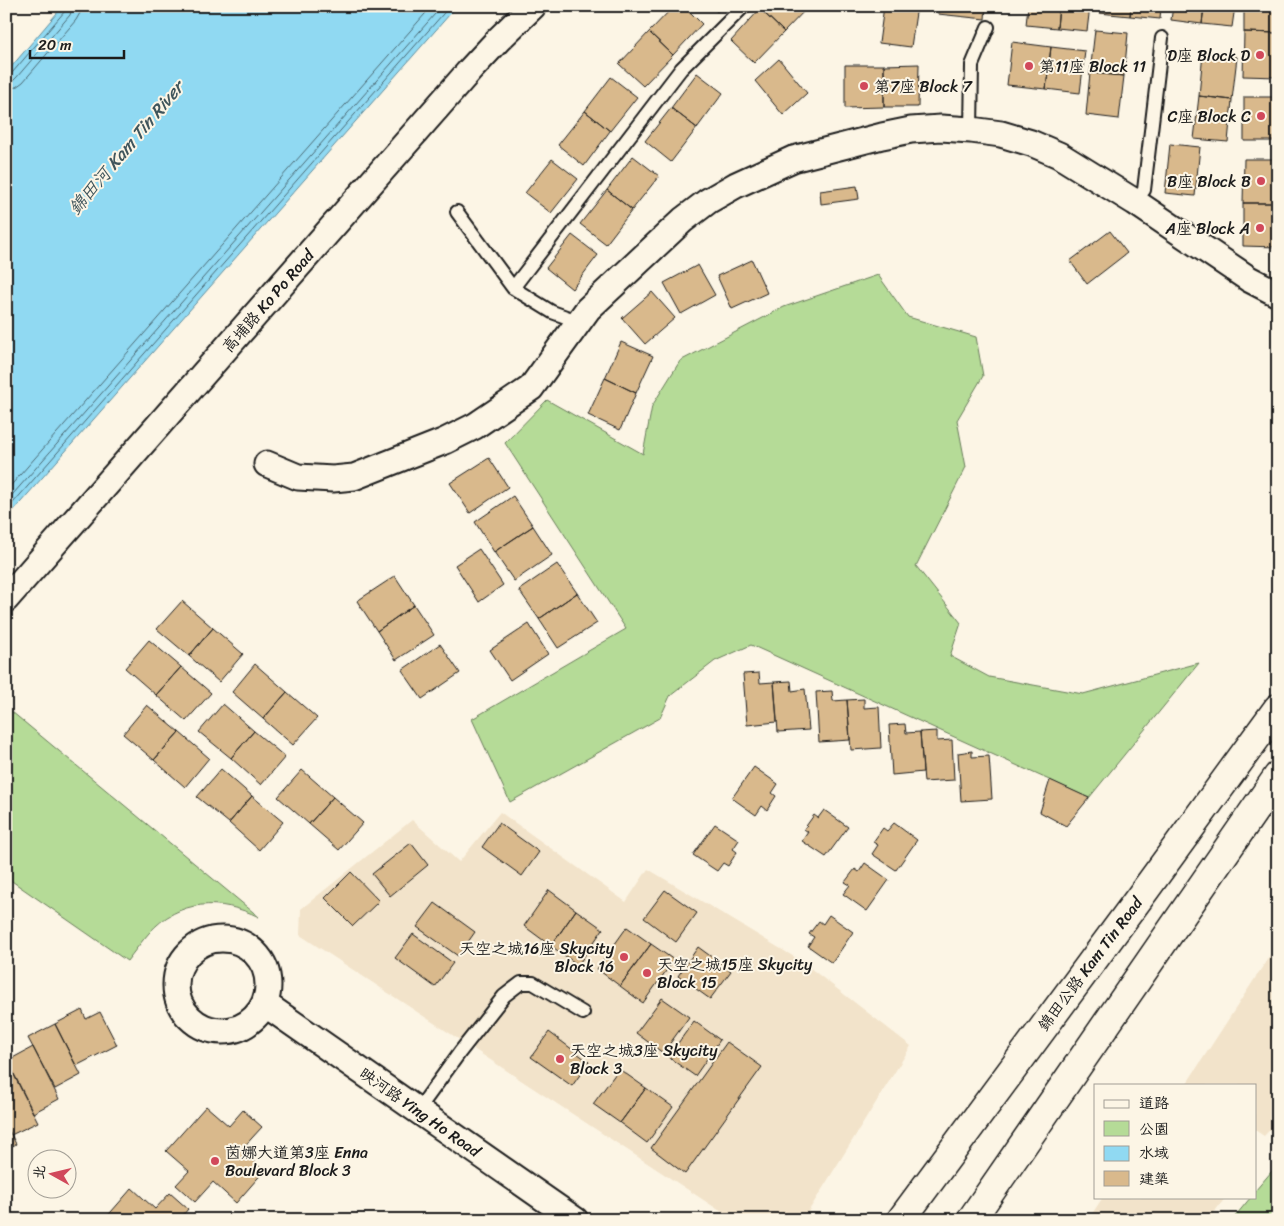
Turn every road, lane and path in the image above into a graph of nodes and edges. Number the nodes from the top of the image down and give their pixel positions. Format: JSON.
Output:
{"nodes":[{"id":1,"x":533,"y":6,"type":"edge"},
{"id":2,"x":744,"y":6,"type":"edge"},
{"id":3,"x":988,"y":27,"type":"dead end"},
{"id":4,"x":1162,"y":38,"type":"dead end"},
{"id":5,"x":971,"y":130,"type":"junction"},
{"id":6,"x":1135,"y":202,"type":"junction"},
{"id":7,"x":458,"y":212,"type":"dead end"},
{"id":8,"x":513,"y":288,"type":"junction"},
{"id":9,"x":1278,"y":294,"type":"edge"},
{"id":10,"x":580,"y":322,"type":"junction"},
{"id":11,"x":267,"y":464,"type":"dead end"},
{"id":12,"x":6,"y":599,"type":"edge"},
{"id":13,"x":1278,"y":708,"type":"edge"},
{"id":14,"x":1278,"y":776,"type":"edge"},
{"id":15,"x":265,"y":1004,"type":"dead end"},
{"id":16,"x":583,"y":1013,"type":"dead end"},
{"id":17,"x":418,"y":1110,"type":"junction"},
{"id":18,"x":575,"y":1220,"type":"edge"},
{"id":19,"x":901,"y":1220,"type":"edge"},
{"id":20,"x":971,"y":1220,"type":"edge"}],
"edges":[{"from":1,"to":12,"type":"street","name":"高埔路 Ko Po Road"},
{"from":2,"to":8,"type":"lane"},
{"from":3,"to":5,"type":"lane"},
{"from":4,"to":6,"type":"lane"},
{"from":5,"to":6,"type":"street"},
{"from":5,"to":10,"type":"street"},
{"from":6,"to":9,"type":"street"},
{"from":7,"to":8,"type":"lane"},
{"from":8,"to":10,"type":"lane"},
{"from":10,"to":11,"type":"street"},
{"from":13,"to":19,"type":"main road","name":"錦田公路 Kam Tin Road"},
{"from":14,"to":20,"type":"main road"},
{"from":15,"to":17,"type":"street","name":"映河路 Ying Ho Road"},
{"from":16,"to":17,"type":"lane"},
{"from":17,"to":18,"type":"street","name":"映河路 Ying Ho Road"}]}
